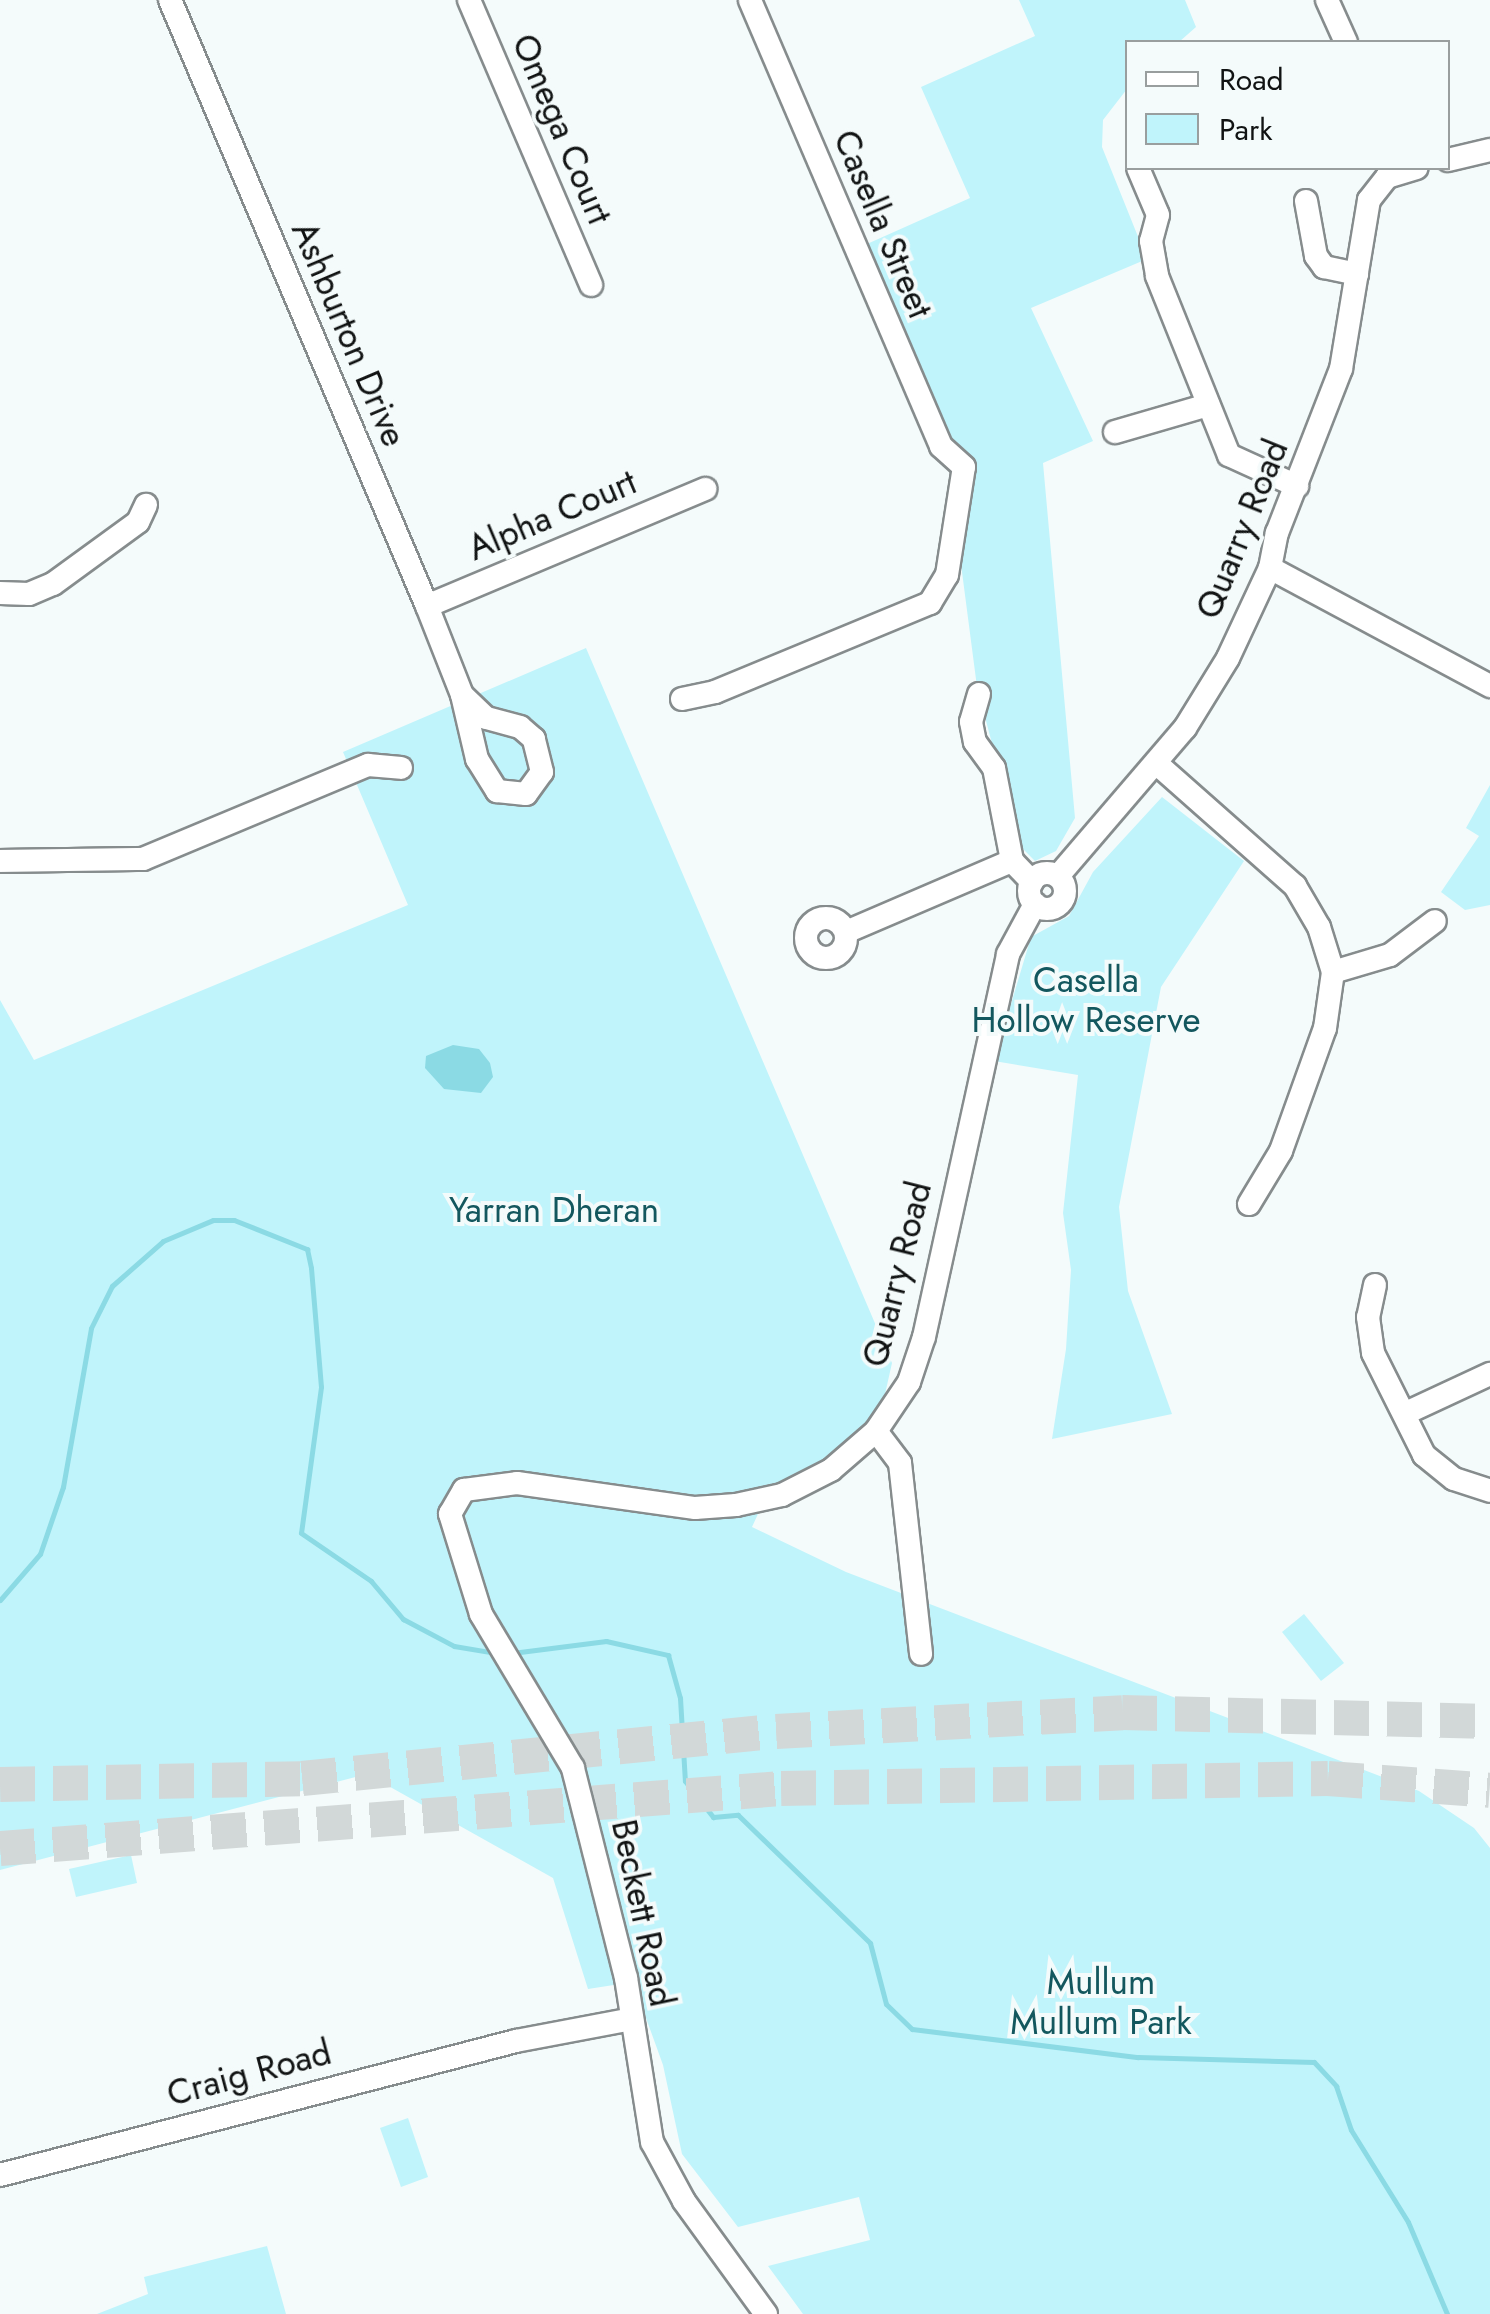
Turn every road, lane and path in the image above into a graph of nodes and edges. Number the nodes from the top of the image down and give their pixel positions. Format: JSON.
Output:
{"nodes":[{"id":1,"x":170,"y":0,"type":"edge"},
{"id":2,"x":468,"y":0,"type":"edge"},
{"id":3,"x":1327,"y":0,"type":"edge"},
{"id":4,"x":753,"y":1,"type":"edge"},
{"id":5,"x":1345,"y":40,"type":"edge"},
{"id":6,"x":1490,"y":150,"type":"edge"},
{"id":7,"x":1450,"y":160,"type":"edge"},
{"id":8,"x":1139,"y":170,"type":"edge"},
{"id":9,"x":1385,"y":172,"type":"edge"},
{"id":10,"x":1306,"y":201,"type":"dead end"},
{"id":11,"x":1357,"y":274,"type":"junction"},
{"id":12,"x":591,"y":285,"type":"dead end"},
{"id":13,"x":1208,"y":405,"type":"junction"},
{"id":14,"x":1115,"y":432,"type":"dead end"},
{"id":15,"x":1297,"y":486,"type":"junction"},
{"id":16,"x":705,"y":489,"type":"dead end"},
{"id":17,"x":146,"y":505,"type":"dead end"},
{"id":18,"x":1270,"y":568,"type":"junction"},
{"id":19,"x":0,"y":592,"type":"edge"},
{"id":20,"x":426,"y":606,"type":"junction"},
{"id":21,"x":1490,"y":686,"type":"edge"},
{"id":22,"x":979,"y":694,"type":"dead end"},
{"id":23,"x":462,"y":695,"type":"junction"},
{"id":24,"x":682,"y":699,"type":"dead end"},
{"id":25,"x":1156,"y":763,"type":"junction"},
{"id":26,"x":402,"y":768,"type":"dead end"},
{"id":27,"x":0,"y":861,"type":"edge"},
{"id":28,"x":1012,"y":861,"type":"junction"},
{"id":29,"x":1058,"y":876,"type":"junction"},
{"id":30,"x":1034,"y":893,"type":"junction"},
{"id":31,"x":1434,"y":921,"type":"dead end"},
{"id":32,"x":846,"y":932,"type":"dead end"},
{"id":33,"x":1333,"y":972,"type":"junction"},
{"id":34,"x":1248,"y":1204,"type":"dead end"},
{"id":35,"x":1375,"y":1285,"type":"dead end"},
{"id":36,"x":1490,"y":1374,"type":"edge"},
{"id":37,"x":1406,"y":1413,"type":"junction"},
{"id":38,"x":876,"y":1430,"type":"junction"},
{"id":39,"x":1490,"y":1490,"type":"edge"},
{"id":40,"x":450,"y":1524,"type":"joint"},
{"id":41,"x":921,"y":1654,"type":"dead end"},
{"id":42,"x":631,"y":2010,"type":"junction"},
{"id":43,"x":0,"y":2174,"type":"edge"},
{"id":44,"x":766,"y":2314,"type":"edge"}],
"edges":[{"from":1,"to":20,"type":"street","name":"Ashburton Drive"},
{"from":2,"to":12,"type":"street","name":"Omega Court"},
{"from":3,"to":5,"type":"street"},
{"from":4,"to":24,"type":"street","name":"Casella Street"},
{"from":6,"to":7,"type":"street"},
{"from":8,"to":13,"type":"street"},
{"from":9,"to":11,"type":"street","name":"Quarry Road"},
{"from":10,"to":11,"type":"street"},
{"from":11,"to":15,"type":"street","name":"Quarry Road"},
{"from":13,"to":14,"type":"street"},
{"from":13,"to":15,"type":"street"},
{"from":15,"to":18,"type":"street","name":"Quarry Road"},
{"from":16,"to":20,"type":"street","name":"Alpha Court"},
{"from":17,"to":19,"type":"street"},
{"from":18,"to":21,"type":"street"},
{"from":18,"to":25,"type":"street","name":"Quarry Road"},
{"from":20,"to":23,"type":"street","name":"Ashburton Drive"},
{"from":22,"to":28,"type":"street"},
{"from":23,"to":23,"type":"street","name":"Ashburton Drive"},
{"from":25,"to":29,"type":"street","name":"Quarry Road"},
{"from":25,"to":33,"type":"street"},
{"from":26,"to":27,"type":"street"},
{"from":28,"to":30,"type":"street"},
{"from":28,"to":32,"type":"street"},
{"from":29,"to":30,"type":"street"},
{"from":29,"to":30,"type":"street","name":"Quarry Road"},
{"from":30,"to":38,"type":"street","name":"Quarry Road"},
{"from":31,"to":33,"type":"street"},
{"from":33,"to":34,"type":"street"},
{"from":35,"to":37,"type":"street"},
{"from":36,"to":37,"type":"street"},
{"from":37,"to":39,"type":"street"},
{"from":38,"to":40,"type":"street","name":"Quarry Road"},
{"from":38,"to":41,"type":"street"},
{"from":40,"to":42,"type":"street","name":"Beckett Road"},
{"from":42,"to":43,"type":"street","name":"Craig Road"},
{"from":42,"to":44,"type":"street","name":"Beckett Road"}]}
